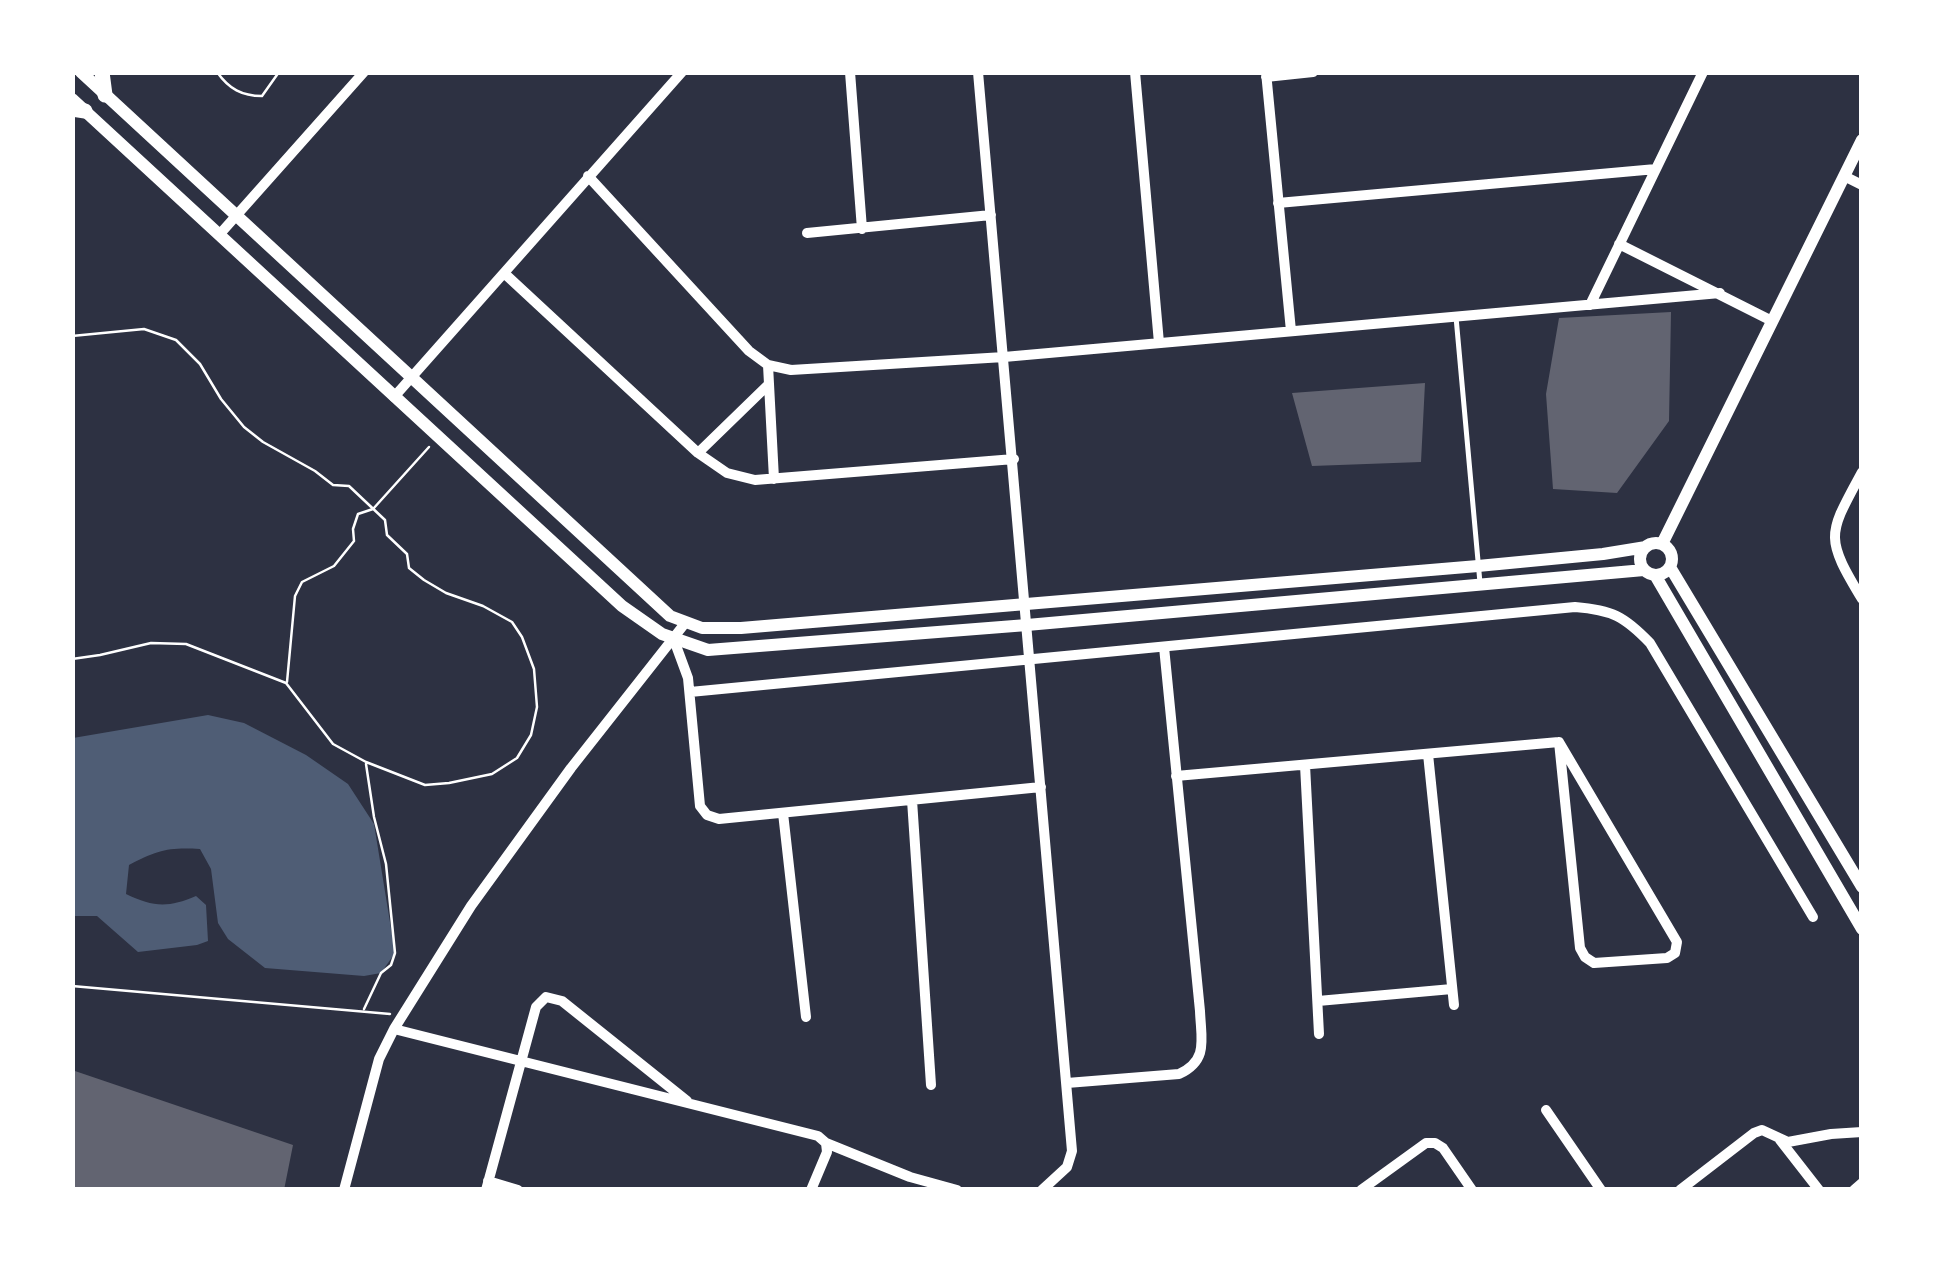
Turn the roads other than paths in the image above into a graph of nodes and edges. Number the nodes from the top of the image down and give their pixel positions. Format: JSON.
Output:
{"nodes":[{"id":1,"x":81,"y":72,"type":"edge"},
{"id":2,"x":102,"y":72,"type":"edge"},
{"id":3,"x":364,"y":72,"type":"edge"},
{"id":4,"x":682,"y":72,"type":"edge"},
{"id":5,"x":850,"y":72,"type":"edge"},
{"id":6,"x":978,"y":72,"type":"edge"},
{"id":7,"x":1135,"y":72,"type":"edge"},
{"id":8,"x":1314,"y":72,"type":"edge"},
{"id":9,"x":1703,"y":72,"type":"edge"},
{"id":10,"x":1266,"y":74,"type":"edge"},
{"id":11,"x":106,"y":94,"type":"junction"},
{"id":12,"x":77,"y":106,"type":"edge"},
{"id":13,"x":1862,"y":140,"type":"edge"},
{"id":14,"x":1656,"y":169,"type":"junction"},
{"id":15,"x":588,"y":176,"type":"junction"},
{"id":16,"x":1844,"y":176,"type":"junction"},
{"id":17,"x":1862,"y":186,"type":"edge"},
{"id":18,"x":1278,"y":203,"type":"junction"},
{"id":19,"x":236,"y":215,"type":"junction"},
{"id":20,"x":991,"y":215,"type":"junction"},
{"id":21,"x":862,"y":229,"type":"junction"},
{"id":22,"x":807,"y":233,"type":"dead end"},
{"id":23,"x":219,"y":234,"type":"junction"},
{"id":24,"x":1620,"y":244,"type":"junction"},
{"id":25,"x":504,"y":273,"type":"junction"},
{"id":26,"x":1720,"y":293,"type":"junction"},
{"id":27,"x":1590,"y":305,"type":"junction"},
{"id":28,"x":1456,"y":317,"type":"junction"},
{"id":29,"x":1772,"y":321,"type":"junction"},
{"id":30,"x":1291,"y":332,"type":"junction"},
{"id":31,"x":1158,"y":343,"type":"junction"},
{"id":32,"x":1004,"y":357,"type":"junction"},
{"id":33,"x":768,"y":365,"type":"junction"},
{"id":34,"x":412,"y":377,"type":"junction"},
{"id":35,"x":769,"y":384,"type":"junction"},
{"id":36,"x":394,"y":396,"type":"junction"},
{"id":37,"x":698,"y":453,"type":"junction"},
{"id":38,"x":1014,"y":460,"type":"junction"},
{"id":39,"x":1862,"y":472,"type":"edge"},
{"id":40,"x":774,"y":478,"type":"junction"},
{"id":41,"x":1662,"y":544,"type":"junction"},
{"id":42,"x":1646,"y":547,"type":"junction"},
{"id":43,"x":1478,"y":566,"type":"junction"},
{"id":44,"x":1670,"y":567,"type":"junction"},
{"id":45,"x":1650,"y":572,"type":"junction"},
{"id":46,"x":1480,"y":584,"type":"junction"},
{"id":47,"x":1158,"y":592,"type":"junction"},
{"id":48,"x":1862,"y":599,"type":"edge"},
{"id":49,"x":1025,"y":604,"type":"junction"},
{"id":50,"x":1159,"y":613,"type":"junction"},
{"id":51,"x":686,"y":622,"type":"junction"},
{"id":52,"x":1027,"y":625,"type":"junction"},
{"id":53,"x":674,"y":640,"type":"junction"},
{"id":54,"x":1164,"y":646,"type":"junction"},
{"id":55,"x":1030,"y":658,"type":"junction"},
{"id":56,"x":690,"y":692,"type":"junction"},
{"id":57,"x":1559,"y":742,"type":"junction"},
{"id":58,"x":1428,"y":754,"type":"junction"},
{"id":59,"x":1305,"y":765,"type":"junction"},
{"id":60,"x":1176,"y":776,"type":"junction"},
{"id":61,"x":1041,"y":786,"type":"junction"},
{"id":62,"x":912,"y":800,"type":"junction"},
{"id":63,"x":783,"y":813,"type":"junction"},
{"id":64,"x":1862,"y":887,"type":"edge"},
{"id":65,"x":1813,"y":917,"type":"dead end"},
{"id":66,"x":1861,"y":928,"type":"edge"},
{"id":67,"x":1452,"y":989,"type":"junction"},
{"id":68,"x":1318,"y":1001,"type":"junction"},
{"id":69,"x":1454,"y":1005,"type":"dead end"},
{"id":70,"x":806,"y":1017,"type":"dead end"},
{"id":71,"x":394,"y":1030,"type":"junction"},
{"id":72,"x":1320,"y":1034,"type":"dead end"},
{"id":73,"x":522,"y":1062,"type":"junction"},
{"id":74,"x":1067,"y":1083,"type":"junction"},
{"id":75,"x":931,"y":1085,"type":"dead end"},
{"id":76,"x":692,"y":1105,"type":"junction"},
{"id":77,"x":1546,"y":1110,"type":"dead end"},
{"id":78,"x":1862,"y":1132,"type":"edge"},
{"id":79,"x":1780,"y":1140,"type":"junction"},
{"id":80,"x":826,"y":1143,"type":"junction"},
{"id":81,"x":1862,"y":1184,"type":"edge"},
{"id":82,"x":1057,"y":1185,"type":"edge"},
{"id":83,"x":487,"y":1186,"type":"edge"},
{"id":84,"x":344,"y":1190,"type":"edge"},
{"id":85,"x":518,"y":1190,"type":"edge"},
{"id":86,"x":811,"y":1190,"type":"edge"},
{"id":87,"x":957,"y":1190,"type":"edge"},
{"id":88,"x":1042,"y":1190,"type":"edge"},
{"id":89,"x":1361,"y":1190,"type":"edge"},
{"id":90,"x":1472,"y":1190,"type":"edge"},
{"id":91,"x":1601,"y":1190,"type":"edge"},
{"id":92,"x":1680,"y":1190,"type":"edge"},
{"id":93,"x":1819,"y":1190,"type":"edge"},
{"id":94,"x":1854,"y":1190,"type":"edge"}],
"edges":[{"from":1,"to":11,"type":"street"},
{"from":2,"to":11,"type":"main road"},
{"from":3,"to":19,"type":"street"},
{"from":4,"to":15,"type":"street"},
{"from":5,"to":21,"type":"street"},
{"from":6,"to":20,"type":"street"},
{"from":7,"to":31,"type":"street"},
{"from":8,"to":10,"type":"street"},
{"from":9,"to":14,"type":"street"},
{"from":10,"to":18,"type":"street"},
{"from":11,"to":19,"type":"street"},
{"from":12,"to":23,"type":"street"},
{"from":13,"to":16,"type":"street"},
{"from":14,"to":18,"type":"street"},
{"from":14,"to":24,"type":"street"},
{"from":15,"to":25,"type":"street"},
{"from":15,"to":33,"type":"street"},
{"from":16,"to":17,"type":"street"},
{"from":16,"to":29,"type":"street"},
{"from":18,"to":30,"type":"street"},
{"from":19,"to":23,"type":"street"},
{"from":19,"to":34,"type":"street"},
{"from":20,"to":21,"type":"street"},
{"from":20,"to":32,"type":"street"},
{"from":21,"to":22,"type":"street"},
{"from":23,"to":36,"type":"street"},
{"from":24,"to":26,"type":"street"},
{"from":24,"to":27,"type":"street"},
{"from":25,"to":34,"type":"street"},
{"from":25,"to":37,"type":"street"},
{"from":26,"to":27,"type":"street"},
{"from":26,"to":29,"type":"street"},
{"from":27,"to":28,"type":"street"},
{"from":28,"to":30,"type":"street"},
{"from":28,"to":43,"type":"lane"},
{"from":29,"to":41,"type":"street"},
{"from":30,"to":31,"type":"street"},
{"from":31,"to":32,"type":"street"},
{"from":32,"to":33,"type":"street"},
{"from":32,"to":38,"type":"street"},
{"from":33,"to":35,"type":"street"},
{"from":34,"to":36,"type":"street"},
{"from":34,"to":51,"type":"street"},
{"from":35,"to":37,"type":"street"},
{"from":35,"to":40,"type":"street"},
{"from":36,"to":53,"type":"street"},
{"from":37,"to":40,"type":"street"},
{"from":38,"to":40,"type":"street"},
{"from":38,"to":49,"type":"street"},
{"from":39,"to":48,"type":"street"},
{"from":41,"to":42,"type":"street"},
{"from":41,"to":44,"type":"street"},
{"from":42,"to":43,"type":"street"},
{"from":42,"to":45,"type":"street"},
{"from":43,"to":46,"type":"lane"},
{"from":43,"to":47,"type":"street"},
{"from":44,"to":45,"type":"street"},
{"from":44,"to":64,"type":"street"},
{"from":45,"to":46,"type":"street"},
{"from":45,"to":66,"type":"street"},
{"from":46,"to":50,"type":"street"},
{"from":47,"to":49,"type":"street"},
{"from":47,"to":50,"type":"street"},
{"from":49,"to":51,"type":"street"},
{"from":49,"to":52,"type":"street"},
{"from":50,"to":52,"type":"street"},
{"from":51,"to":53,"type":"street"},
{"from":52,"to":53,"type":"street"},
{"from":52,"to":55,"type":"street"},
{"from":53,"to":56,"type":"street"},
{"from":53,"to":71,"type":"street"},
{"from":54,"to":55,"type":"street"},
{"from":54,"to":60,"type":"street"},
{"from":54,"to":65,"type":"street"},
{"from":55,"to":56,"type":"street"},
{"from":55,"to":61,"type":"street"},
{"from":56,"to":63,"type":"street"},
{"from":57,"to":57,"type":"street"},
{"from":57,"to":58,"type":"street"},
{"from":58,"to":59,"type":"street"},
{"from":58,"to":67,"type":"street"},
{"from":59,"to":60,"type":"street"},
{"from":59,"to":68,"type":"street"},
{"from":60,"to":74,"type":"street"},
{"from":61,"to":62,"type":"street"},
{"from":61,"to":74,"type":"street"},
{"from":62,"to":63,"type":"street"},
{"from":62,"to":75,"type":"street"},
{"from":63,"to":70,"type":"street"},
{"from":67,"to":68,"type":"street"},
{"from":67,"to":69,"type":"street"},
{"from":68,"to":72,"type":"street"},
{"from":71,"to":73,"type":"street"},
{"from":71,"to":84,"type":"street"},
{"from":73,"to":76,"type":"street"},
{"from":73,"to":76,"type":"street"},
{"from":73,"to":83,"type":"street"},
{"from":74,"to":82,"type":"street"},
{"from":76,"to":80,"type":"street"},
{"from":77,"to":91,"type":"street"},
{"from":78,"to":79,"type":"street"},
{"from":79,"to":92,"type":"street"},
{"from":79,"to":93,"type":"street"},
{"from":80,"to":86,"type":"street"},
{"from":80,"to":87,"type":"street"},
{"from":81,"to":94,"type":"street"},
{"from":82,"to":88,"type":"street"},
{"from":83,"to":85,"type":"street"},
{"from":89,"to":90,"type":"street"}]}
